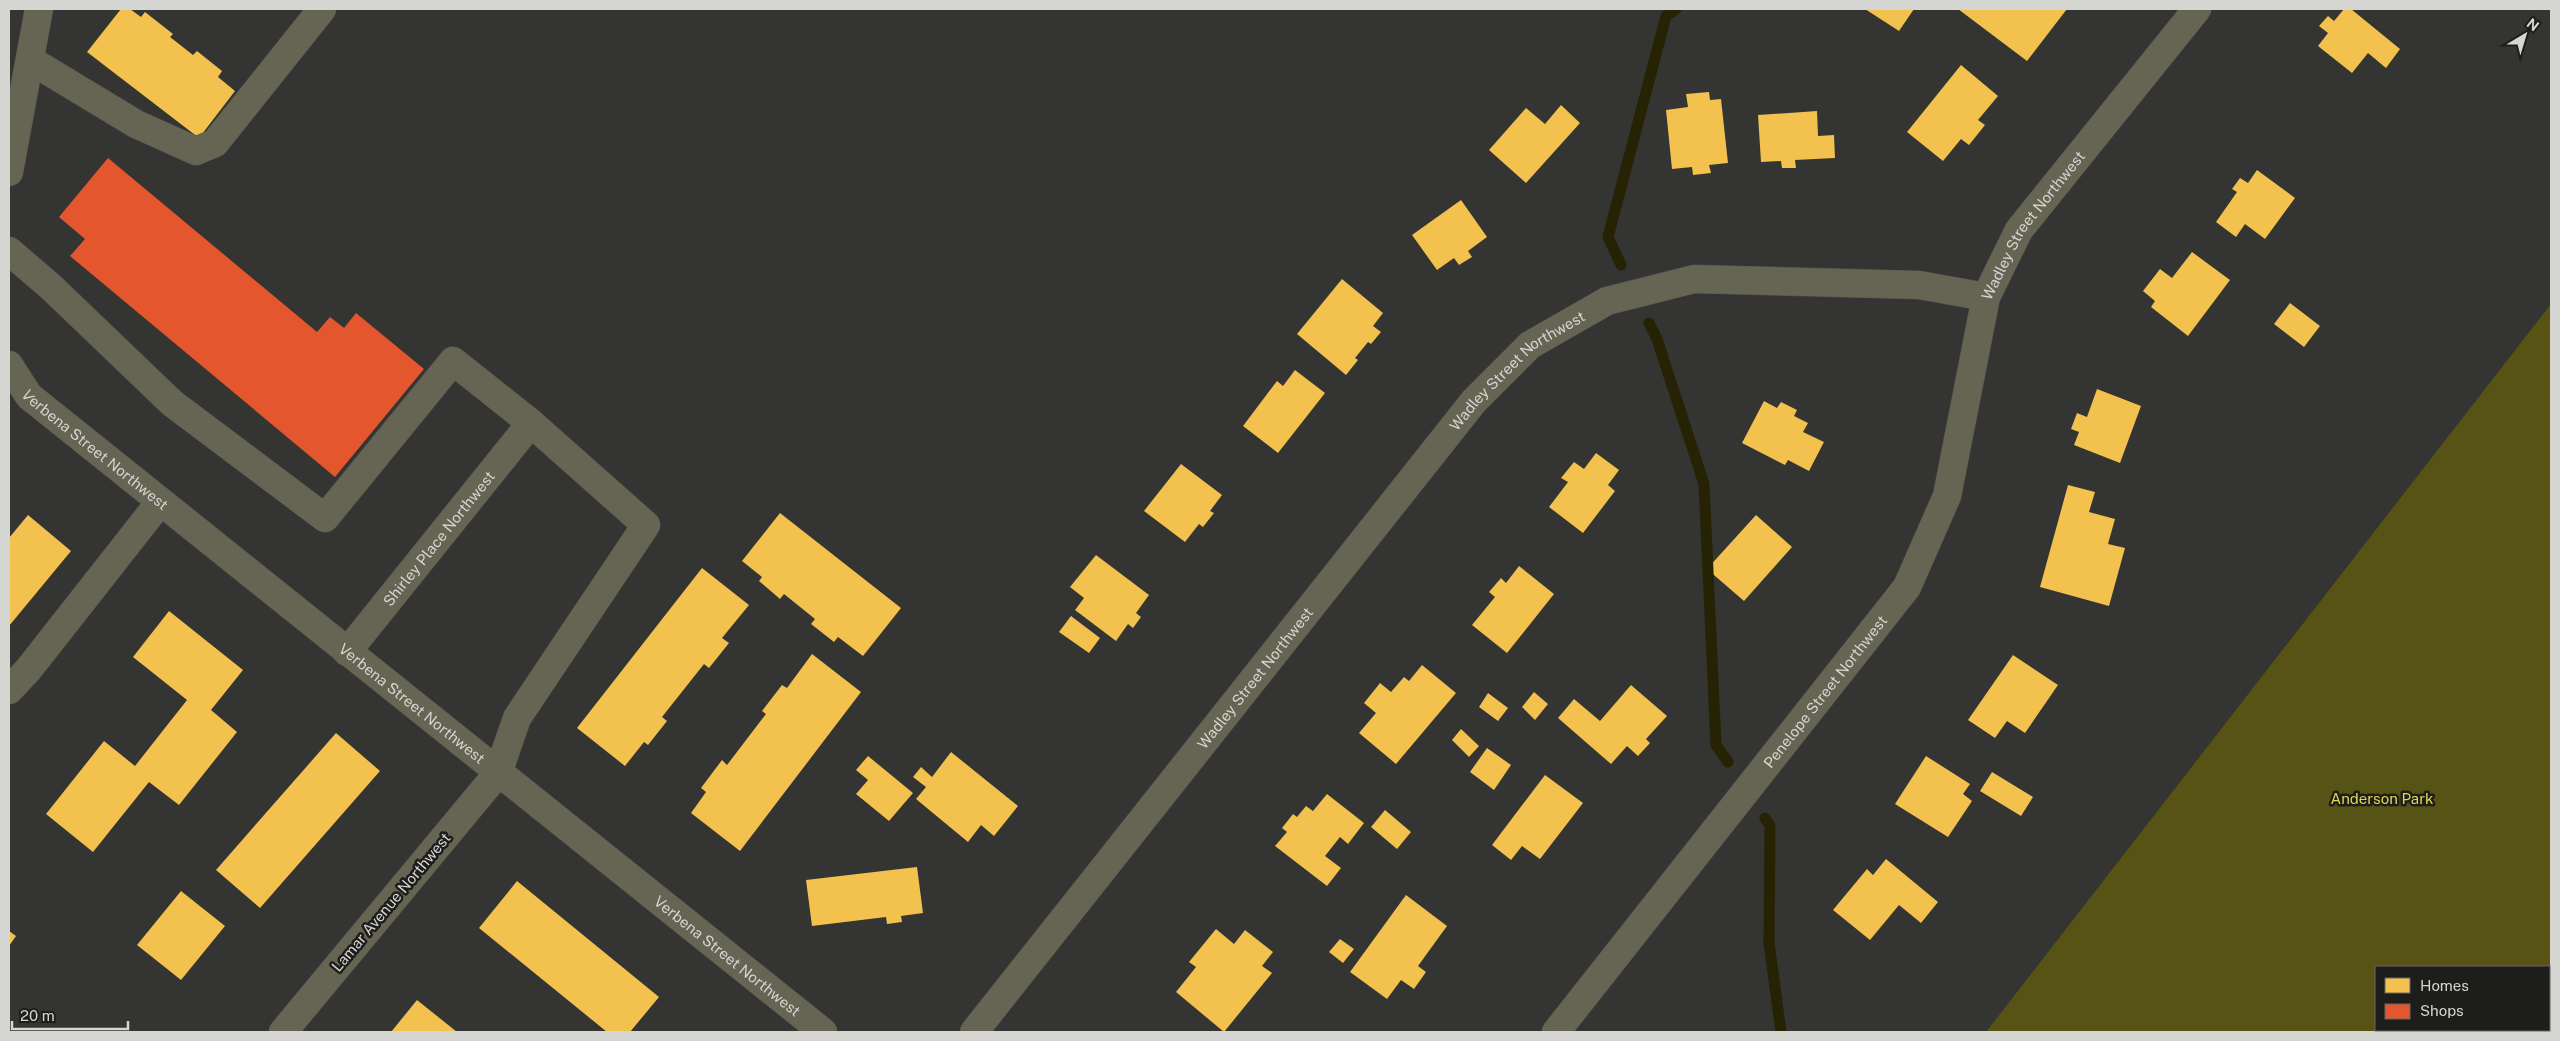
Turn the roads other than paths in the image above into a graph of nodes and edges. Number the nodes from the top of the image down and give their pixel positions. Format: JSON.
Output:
{"nodes":[{"id":1,"x":39,"y":9,"type":"edge"},
{"id":2,"x":322,"y":9,"type":"edge"},
{"id":3,"x":2197,"y":9,"type":"edge"},
{"id":4,"x":30,"y":60,"type":"junction"},
{"id":5,"x":9,"y":172,"type":"edge"},
{"id":6,"x":9,"y":251,"type":"edge"},
{"id":7,"x":1986,"y":297,"type":"junction"},
{"id":8,"x":9,"y":365,"type":"edge"},
{"id":9,"x":531,"y":423,"type":"junction"},
{"id":10,"x":160,"y":502,"type":"junction"},
{"id":11,"x":347,"y":652,"type":"junction"},
{"id":12,"x":9,"y":690,"type":"edge"},
{"id":13,"x":498,"y":773,"type":"junction"},
{"id":14,"x":283,"y":1032,"type":"edge"},
{"id":15,"x":823,"y":1032,"type":"edge"},
{"id":16,"x":974,"y":1032,"type":"edge"},
{"id":17,"x":1556,"y":1032,"type":"edge"}],
"edges":[{"from":1,"to":4,"type":"street"},
{"from":2,"to":4,"type":"street"},
{"from":3,"to":7,"type":"street","name":"Wadley Street Northwest"},
{"from":4,"to":5,"type":"street"},
{"from":6,"to":9,"type":"street"},
{"from":7,"to":16,"type":"street","name":"Wadley Street Northwest"},
{"from":7,"to":17,"type":"street","name":"Penelope Street Northwest"},
{"from":8,"to":10,"type":"street","name":"Verbena Street Northwest"},
{"from":9,"to":11,"type":"street","name":"Shirley Place Northwest"},
{"from":9,"to":13,"type":"street"},
{"from":10,"to":11,"type":"street","name":"Verbena Street Northwest"},
{"from":10,"to":12,"type":"street"},
{"from":11,"to":13,"type":"street","name":"Verbena Street Northwest"},
{"from":13,"to":14,"type":"street","name":"Lamar Avenue Northwest"},
{"from":13,"to":15,"type":"street","name":"Verbena Street Northwest"}]}
